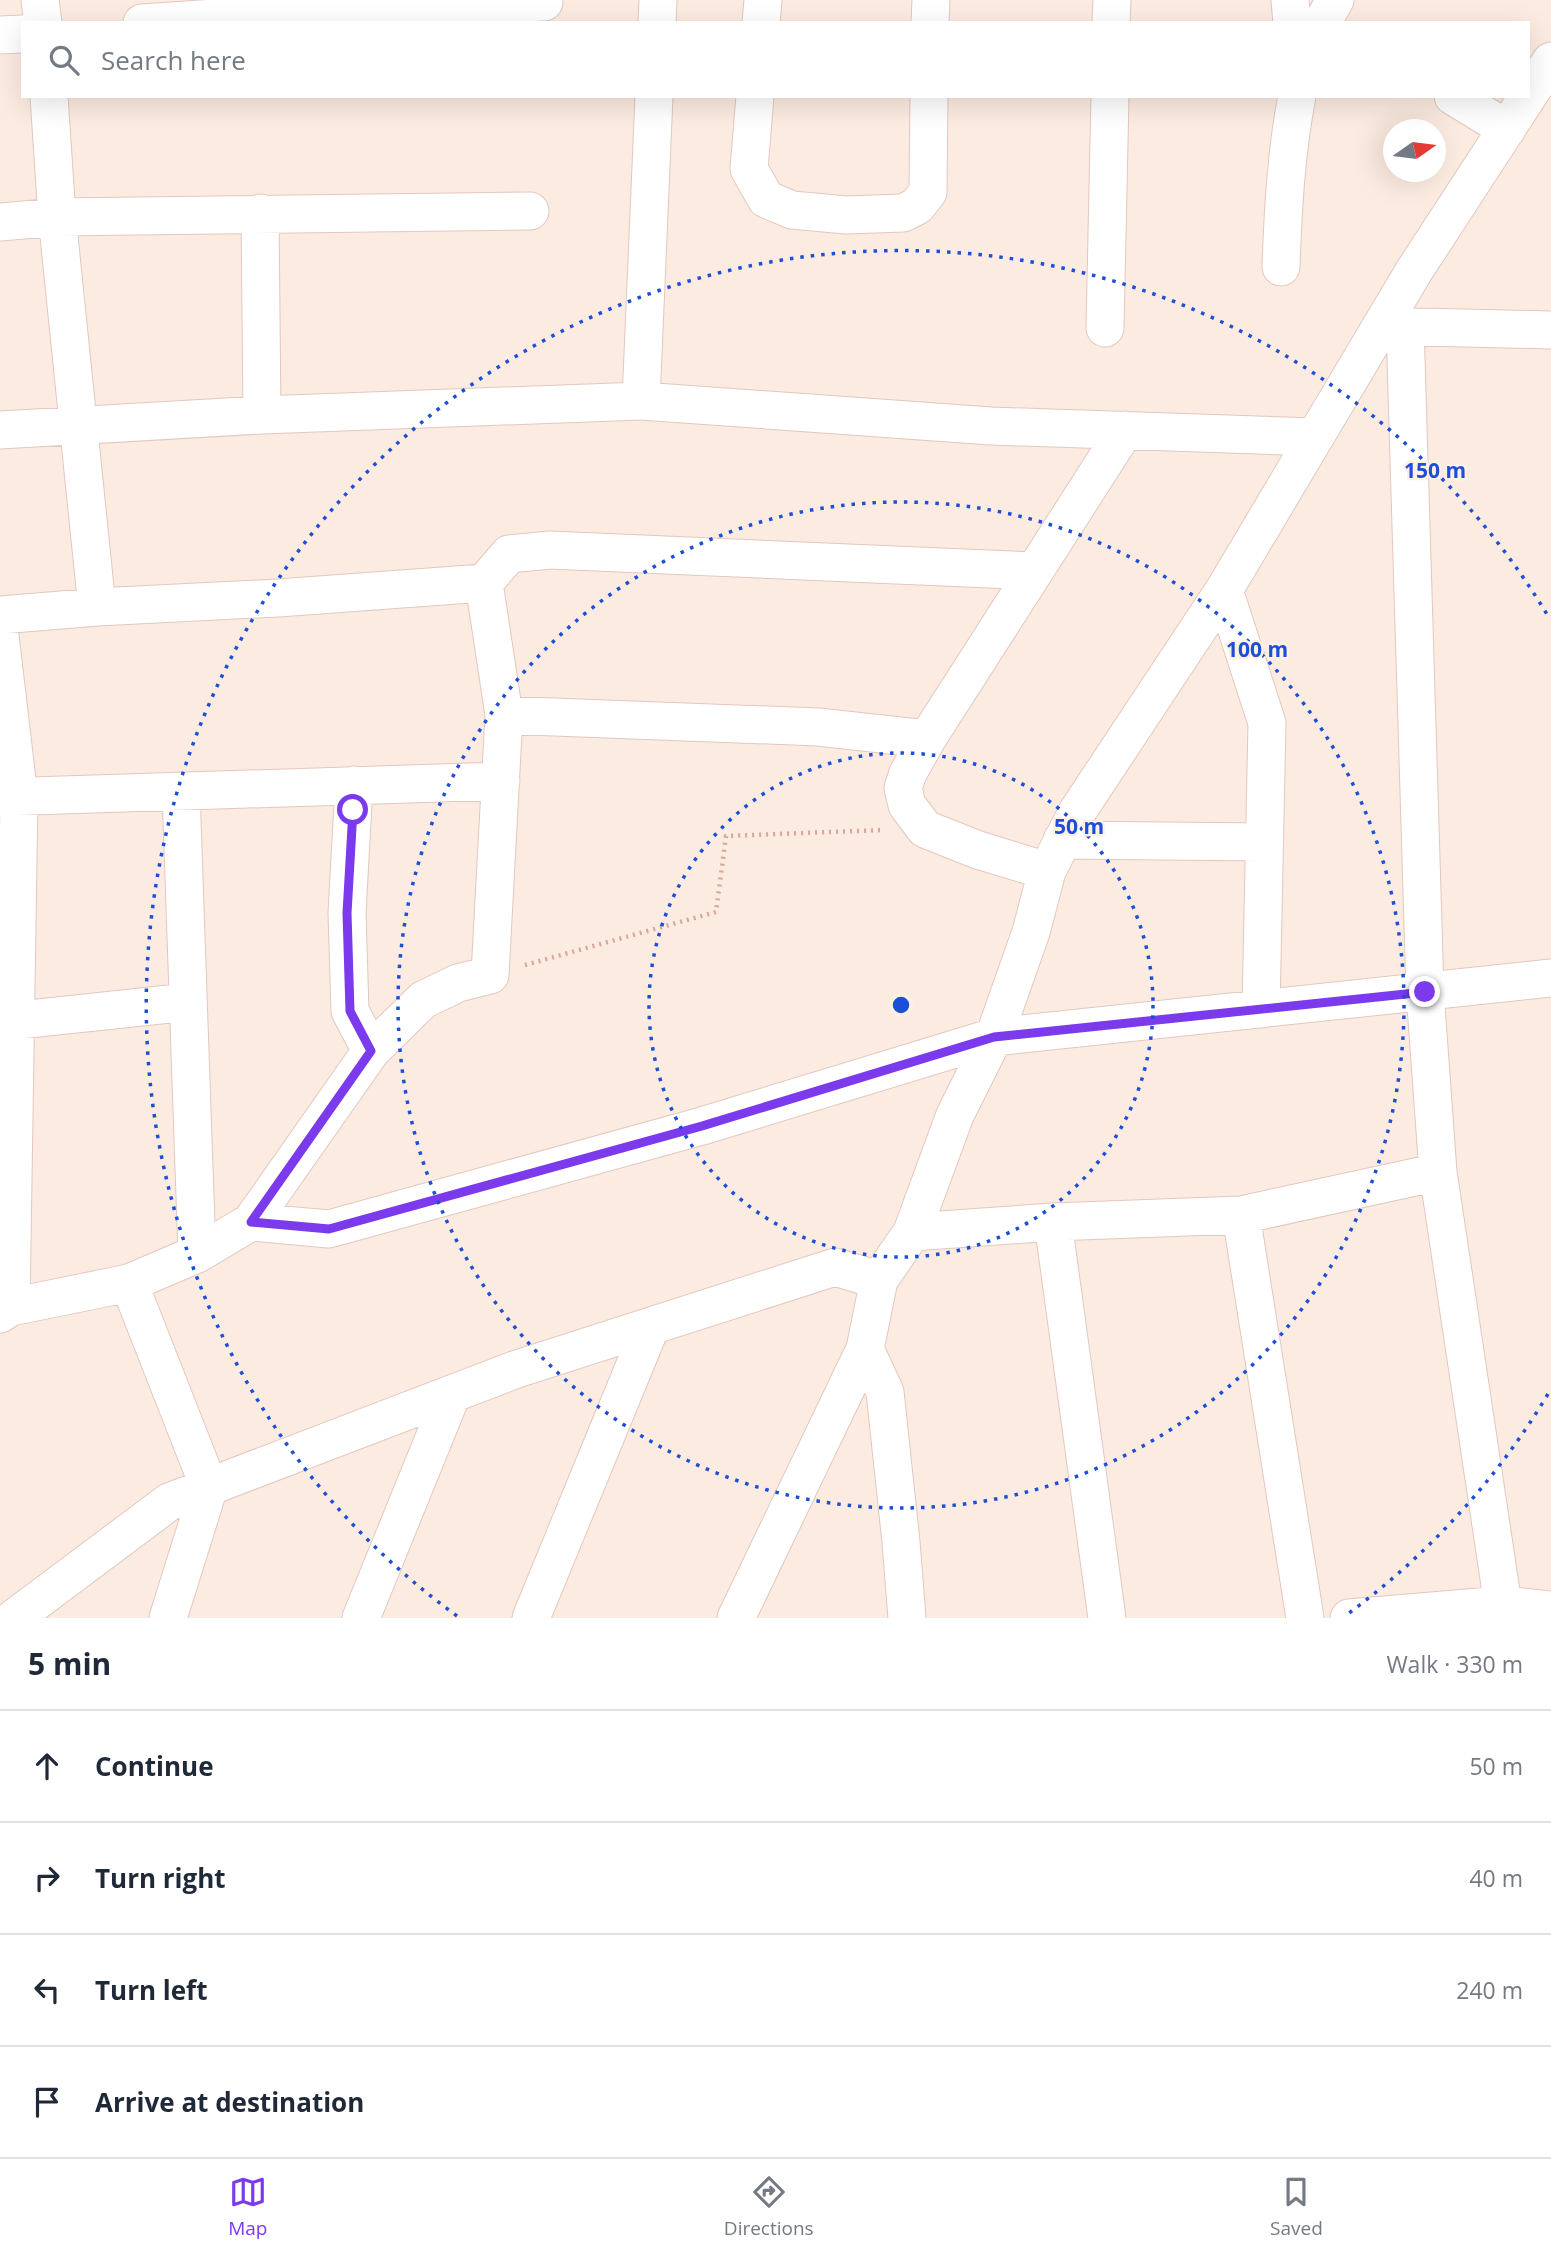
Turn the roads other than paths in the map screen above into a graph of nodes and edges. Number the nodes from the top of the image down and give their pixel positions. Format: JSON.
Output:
{"nodes":[{"id":1,"x":40,"y":0,"type":"edge"},
{"id":2,"x":658,"y":0,"type":"edge"},
{"id":3,"x":763,"y":0,"type":"edge"},
{"id":4,"x":931,"y":0,"type":"edge"},
{"id":5,"x":1112,"y":0,"type":"edge"},
{"id":6,"x":1290,"y":0,"type":"edge"},
{"id":7,"x":544,"y":2,"type":"dead end"},
{"id":8,"x":1321,"y":17,"type":"edge"},
{"id":9,"x":43,"y":21,"type":"edge"},
{"id":10,"x":172,"y":21,"type":"edge"},
{"id":11,"x":657,"y":21,"type":"edge"},
{"id":12,"x":761,"y":21,"type":"edge"},
{"id":13,"x":930,"y":21,"type":"edge"},
{"id":14,"x":1111,"y":21,"type":"edge"},
{"id":15,"x":21,"y":34,"type":"edge"},
{"id":16,"x":0,"y":36,"type":"edge"},
{"id":17,"x":1551,"y":61,"type":"edge"},
{"id":18,"x":1530,"y":93,"type":"edge"},
{"id":19,"x":49,"y":98,"type":"edge"},
{"id":20,"x":654,"y":98,"type":"edge"},
{"id":21,"x":755,"y":98,"type":"edge"},
{"id":22,"x":929,"y":98,"type":"edge"},
{"id":23,"x":1110,"y":98,"type":"edge"},
{"id":24,"x":1297,"y":98,"type":"edge"},
{"id":25,"x":1456,"y":98,"type":"edge"},
{"id":26,"x":1527,"y":98,"type":"edge"},
{"id":27,"x":1507,"y":129,"type":"junction"},
{"id":28,"x":530,"y":211,"type":"dead end"},
{"id":29,"x":260,"y":213,"type":"junction"},
{"id":30,"x":57,"y":217,"type":"junction"},
{"id":31,"x":0,"y":222,"type":"edge"},
{"id":32,"x":1281,"y":267,"type":"dead end"},
{"id":33,"x":1393,"y":326,"type":"junction"},
{"id":34,"x":1104,"y":328,"type":"dead end"},
{"id":35,"x":1551,"y":330,"type":"edge"},
{"id":36,"x":641,"y":401,"type":"junction"},
{"id":37,"x":262,"y":415,"type":"junction"},
{"id":38,"x":79,"y":425,"type":"junction"},
{"id":39,"x":0,"y":430,"type":"edge"},
{"id":40,"x":1125,"y":430,"type":"junction"},
{"id":41,"x":1315,"y":437,"type":"junction"},
{"id":42,"x":1034,"y":571,"type":"junction"},
{"id":43,"x":484,"y":583,"type":"junction"},
{"id":44,"x":1224,"y":590,"type":"junction"},
{"id":45,"x":97,"y":607,"type":"junction"},
{"id":46,"x":0,"y":615,"type":"edge"},
{"id":47,"x":0,"y":636,"type":"edge"},
{"id":48,"x":504,"y":715,"type":"junction"},
{"id":49,"x":927,"y":739,"type":"junction"},
{"id":50,"x":501,"y":781,"type":"junction"},
{"id":51,"x":354,"y":785,"type":"junction"},
{"id":52,"x":181,"y":791,"type":"junction"},
{"id":53,"x":9,"y":797,"type":"edge"},
{"id":54,"x":1264,"y":842,"type":"junction"},
{"id":55,"x":1054,"y":856,"type":"junction"},
{"id":56,"x":1551,"y":978,"type":"edge"},
{"id":57,"x":1425,"y":992,"type":"junction"},
{"id":58,"x":188,"y":1002,"type":"junction"},
{"id":59,"x":1261,"y":1009,"type":"junction"},
{"id":60,"x":8,"y":1022,"type":"edge"},
{"id":61,"x":994,"y":1037,"type":"junction"},
{"id":62,"x":371,"y":1051,"type":"junction"},
{"id":63,"x":1438,"y":1172,"type":"junction"},
{"id":64,"x":1241,"y":1215,"type":"junction"},
{"id":65,"x":251,"y":1222,"type":"junction"},
{"id":66,"x":1053,"y":1222,"type":"junction"},
{"id":67,"x":912,"y":1232,"type":"junction"},
{"id":68,"x":197,"y":1254,"type":"junction"},
{"id":69,"x":879,"y":1280,"type":"junction"},
{"id":70,"x":129,"y":1283,"type":"junction"},
{"id":71,"x":6,"y":1310,"type":"edge"},
{"id":72,"x":651,"y":1326,"type":"junction"},
{"id":73,"x":865,"y":1349,"type":"junction"},
{"id":74,"x":453,"y":1394,"type":"junction"},
{"id":75,"x":209,"y":1487,"type":"junction"},
{"id":76,"x":1503,"y":1605,"type":"junction"},
{"id":77,"x":1551,"y":1610,"type":"edge"},
{"id":78,"x":14,"y":1618,"type":"edge"},
{"id":79,"x":168,"y":1618,"type":"edge"},
{"id":80,"x":361,"y":1618,"type":"edge"},
{"id":81,"x":531,"y":1618,"type":"edge"},
{"id":82,"x":736,"y":1618,"type":"edge"},
{"id":83,"x":907,"y":1618,"type":"edge"},
{"id":84,"x":1107,"y":1618,"type":"edge"},
{"id":85,"x":1305,"y":1618,"type":"edge"},
{"id":86,"x":1349,"y":1618,"type":"edge"}],
"edges":[{"from":1,"to":9,"type":"street"},
{"from":2,"to":11,"type":"street"},
{"from":3,"to":12,"type":"street"},
{"from":4,"to":13,"type":"street"},
{"from":5,"to":14,"type":"street"},
{"from":6,"to":8,"type":"street"},
{"from":7,"to":10,"type":"street"},
{"from":15,"to":16,"type":"street"},
{"from":17,"to":18,"type":"street"},
{"from":19,"to":30,"type":"street"},
{"from":20,"to":36,"type":"street"},
{"from":21,"to":22,"type":"street"},
{"from":23,"to":34,"type":"street"},
{"from":24,"to":32,"type":"street"},
{"from":25,"to":27,"type":"street"},
{"from":26,"to":27,"type":"street"},
{"from":27,"to":33,"type":"street"},
{"from":28,"to":29,"type":"street"},
{"from":29,"to":30,"type":"street"},
{"from":29,"to":37,"type":"street"},
{"from":30,"to":31,"type":"street"},
{"from":30,"to":38,"type":"street"},
{"from":33,"to":35,"type":"street"},
{"from":33,"to":41,"type":"street"},
{"from":33,"to":57,"type":"street"},
{"from":36,"to":37,"type":"street"},
{"from":36,"to":40,"type":"street"},
{"from":37,"to":38,"type":"street"},
{"from":38,"to":39,"type":"street"},
{"from":38,"to":45,"type":"street"},
{"from":40,"to":41,"type":"street"},
{"from":40,"to":42,"type":"street"},
{"from":41,"to":44,"type":"street"},
{"from":42,"to":43,"type":"street"},
{"from":42,"to":49,"type":"street"},
{"from":43,"to":45,"type":"street"},
{"from":43,"to":48,"type":"street"},
{"from":44,"to":54,"type":"street"},
{"from":44,"to":55,"type":"street"},
{"from":45,"to":46,"type":"street"},
{"from":47,"to":53,"type":"street"},
{"from":48,"to":49,"type":"street"},
{"from":48,"to":50,"type":"street"},
{"from":49,"to":55,"type":"street"},
{"from":50,"to":51,"type":"street"},
{"from":50,"to":62,"type":"street"},
{"from":51,"to":52,"type":"street"},
{"from":51,"to":62,"type":"street"},
{"from":52,"to":53,"type":"street"},
{"from":52,"to":58,"type":"street"},
{"from":53,"to":60,"type":"street"},
{"from":54,"to":55,"type":"street"},
{"from":54,"to":59,"type":"street"},
{"from":55,"to":61,"type":"street"},
{"from":56,"to":57,"type":"street"},
{"from":57,"to":59,"type":"street"},
{"from":57,"to":63,"type":"street"},
{"from":58,"to":60,"type":"street"},
{"from":58,"to":68,"type":"street"},
{"from":59,"to":61,"type":"street"},
{"from":60,"to":71,"type":"street"},
{"from":61,"to":65,"type":"street"},
{"from":61,"to":67,"type":"street"},
{"from":62,"to":65,"type":"street"},
{"from":63,"to":64,"type":"street"},
{"from":63,"to":76,"type":"street"},
{"from":64,"to":66,"type":"street"},
{"from":64,"to":85,"type":"street"},
{"from":65,"to":68,"type":"street"},
{"from":66,"to":67,"type":"street"},
{"from":66,"to":84,"type":"street"},
{"from":67,"to":69,"type":"street"},
{"from":68,"to":70,"type":"street"},
{"from":69,"to":72,"type":"street"},
{"from":69,"to":73,"type":"street"},
{"from":70,"to":71,"type":"street"},
{"from":70,"to":75,"type":"street"},
{"from":72,"to":74,"type":"street"},
{"from":72,"to":81,"type":"street"},
{"from":73,"to":82,"type":"street"},
{"from":73,"to":83,"type":"street"},
{"from":74,"to":75,"type":"street"},
{"from":74,"to":80,"type":"street"},
{"from":75,"to":78,"type":"street"},
{"from":75,"to":79,"type":"street"},
{"from":76,"to":77,"type":"street"},
{"from":76,"to":86,"type":"street"}]}
